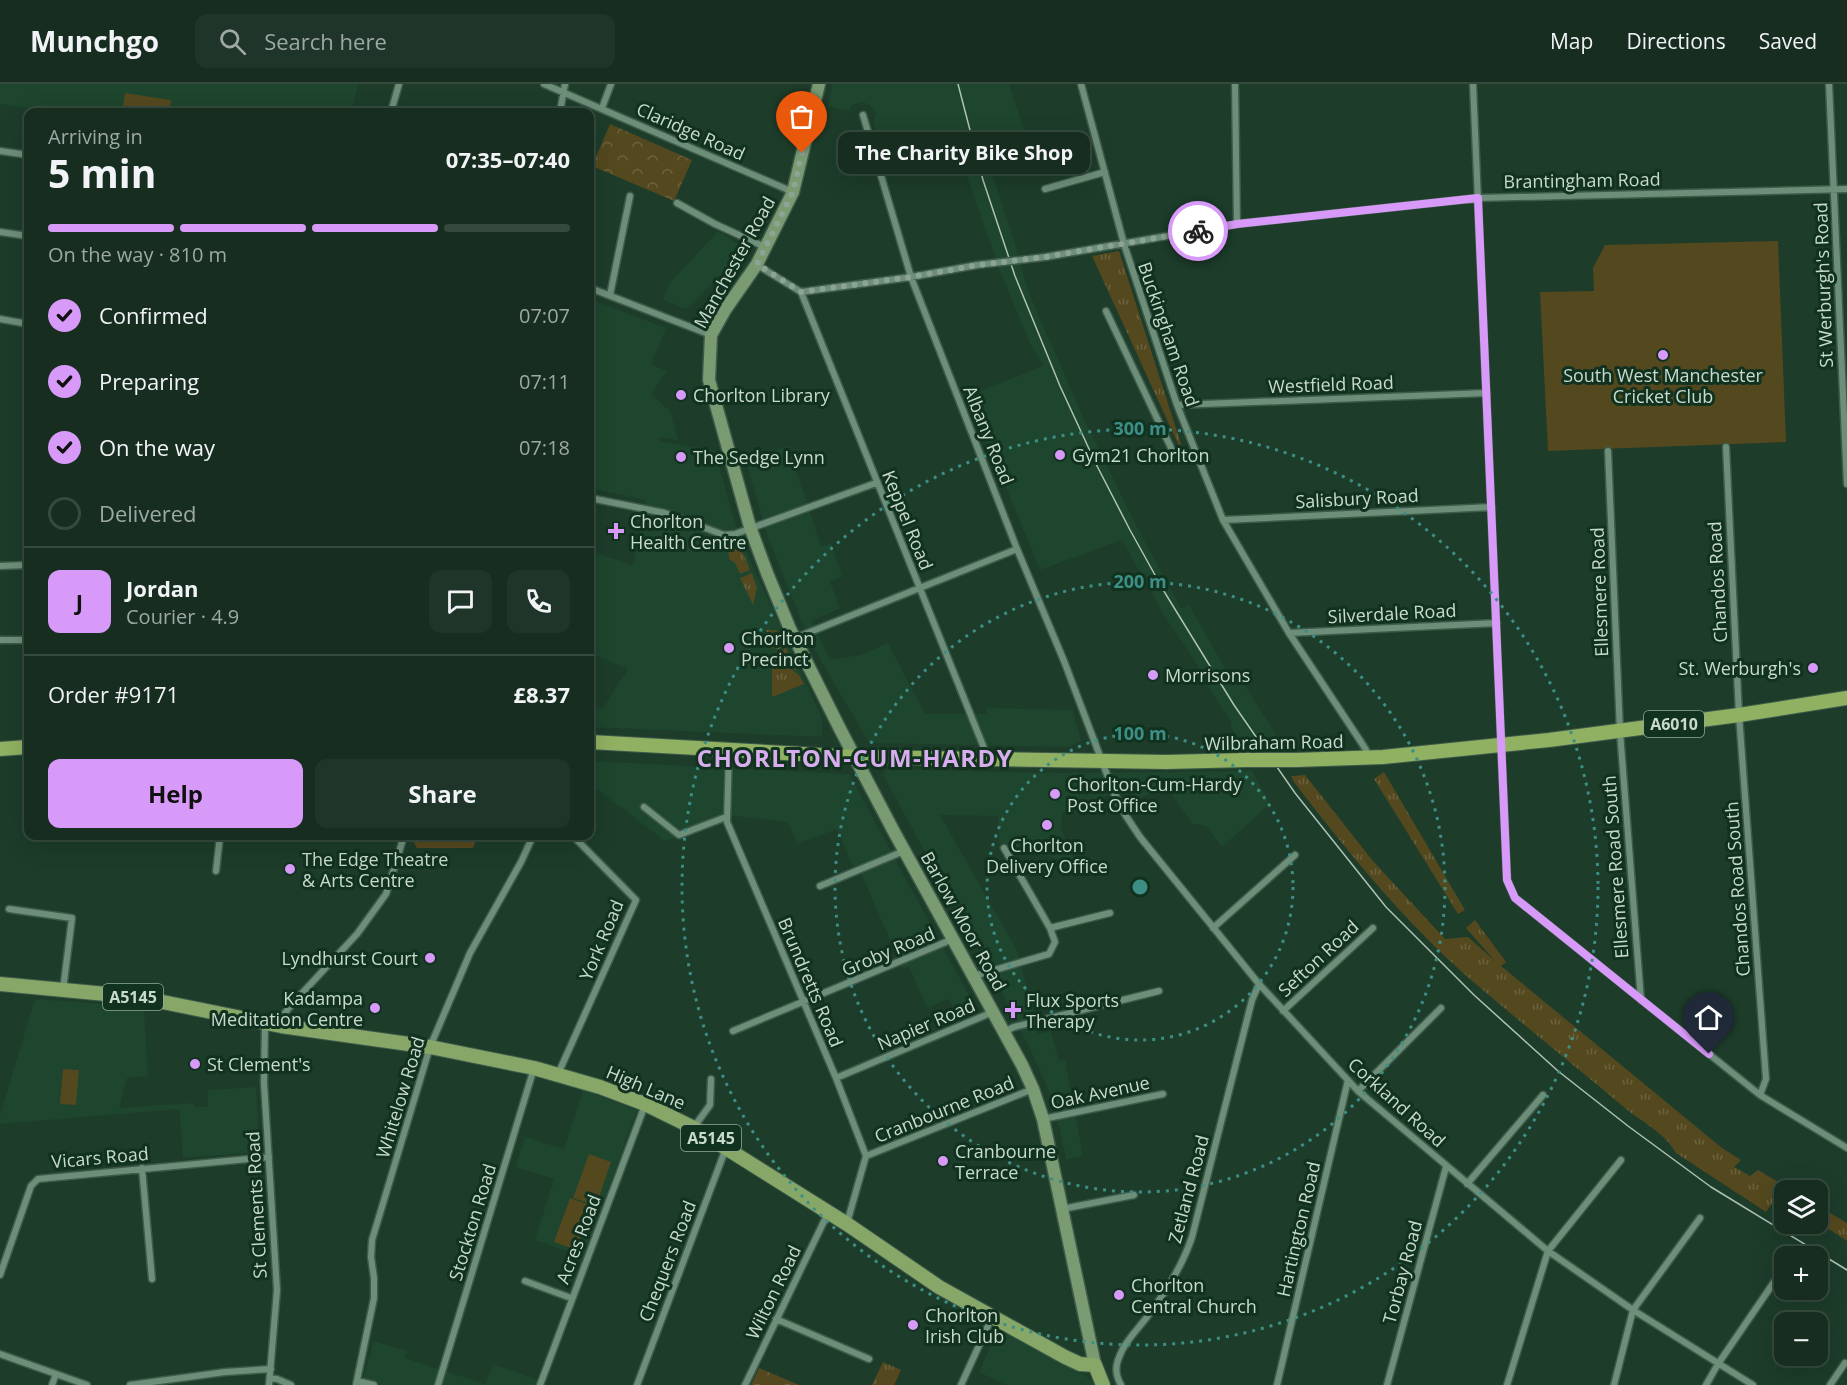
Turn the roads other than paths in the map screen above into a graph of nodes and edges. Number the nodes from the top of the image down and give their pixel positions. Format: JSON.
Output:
{"nodes":[{"id":1,"x":399,"y":84,"type":"edge"},
{"id":2,"x":544,"y":84,"type":"edge"},
{"id":3,"x":566,"y":84,"type":"edge"},
{"id":4,"x":611,"y":84,"type":"edge"},
{"id":5,"x":1081,"y":84,"type":"edge"},
{"id":6,"x":1235,"y":84,"type":"edge"},
{"id":7,"x":1473,"y":84,"type":"edge"},
{"id":8,"x":1829,"y":84,"type":"edge"},
{"id":9,"x":816,"y":85,"type":"edge"},
{"id":10,"x":563,"y":92,"type":"junction"},
{"id":11,"x":392,"y":108,"type":"edge"},
{"id":12,"x":561,"y":108,"type":"edge"},
{"id":13,"x":602,"y":108,"type":"junction"},
{"id":14,"x":863,"y":116,"type":"dead end"},
{"id":15,"x":0,"y":151,"type":"edge"},
{"id":16,"x":24,"y":154,"type":"edge"},
{"id":17,"x":1105,"y":172,"type":"junction"},
{"id":18,"x":1045,"y":189,"type":"dead end"},
{"id":19,"x":1834,"y":189,"type":"junction"},
{"id":20,"x":1847,"y":189,"type":"edge"},
{"id":21,"x":793,"y":192,"type":"junction"},
{"id":22,"x":630,"y":196,"type":"dead end"},
{"id":23,"x":1478,"y":198,"type":"junction"},
{"id":24,"x":677,"y":203,"type":"dead end"},
{"id":25,"x":1237,"y":224,"type":"junction"},
{"id":26,"x":0,"y":231,"type":"edge"},
{"id":27,"x":24,"y":235,"type":"edge"},
{"id":28,"x":1124,"y":244,"type":"junction"},
{"id":29,"x":766,"y":248,"type":"junction"},
{"id":30,"x":757,"y":264,"type":"junction"},
{"id":31,"x":911,"y":277,"type":"junction"},
{"id":32,"x":594,"y":289,"type":"edge"},
{"id":33,"x":801,"y":292,"type":"junction"},
{"id":34,"x":610,"y":295,"type":"junction"},
{"id":35,"x":1106,"y":311,"type":"dead end"},
{"id":36,"x":0,"y":319,"type":"edge"},
{"id":37,"x":24,"y":323,"type":"edge"},
{"id":38,"x":711,"y":335,"type":"junction"},
{"id":39,"x":1844,"y":357,"type":"edge"},
{"id":40,"x":1487,"y":393,"type":"junction"},
{"id":41,"x":1177,"y":405,"type":"junction"},
{"id":42,"x":1726,"y":447,"type":"dead end"},
{"id":43,"x":1608,"y":451,"type":"dead end"},
{"id":44,"x":1195,"y":453,"type":"junction"},
{"id":45,"x":876,"y":483,"type":"junction"},
{"id":46,"x":1847,"y":484,"type":"edge"},
{"id":47,"x":594,"y":499,"type":"edge"},
{"id":48,"x":1492,"y":507,"type":"junction"},
{"id":49,"x":1223,"y":520,"type":"junction"},
{"id":50,"x":750,"y":527,"type":"junction"},
{"id":51,"x":1017,"y":549,"type":"junction"},
{"id":52,"x":24,"y":565,"type":"edge"},
{"id":53,"x":0,"y":566,"type":"edge"},
{"id":54,"x":918,"y":587,"type":"junction"},
{"id":55,"x":1497,"y":623,"type":"junction"},
{"id":56,"x":1289,"y":633,"type":"junction"},
{"id":57,"x":795,"y":638,"type":"junction"},
{"id":58,"x":0,"y":640,"type":"edge"},
{"id":59,"x":24,"y":640,"type":"edge"},
{"id":60,"x":1847,"y":698,"type":"edge"},
{"id":61,"x":1739,"y":716,"type":"junction"},
{"id":62,"x":1620,"y":732,"type":"junction"},
{"id":63,"x":594,"y":742,"type":"edge"},
{"id":64,"x":1501,"y":745,"type":"junction"},
{"id":65,"x":24,"y":747,"type":"edge"},
{"id":66,"x":0,"y":748,"type":"edge"},
{"id":67,"x":729,"y":750,"type":"junction"},
{"id":68,"x":855,"y":758,"type":"junction"},
{"id":69,"x":1367,"y":758,"type":"junction"},
{"id":70,"x":988,"y":759,"type":"junction"},
{"id":71,"x":1103,"y":760,"type":"junction"},
{"id":72,"x":644,"y":807,"type":"dead end"},
{"id":73,"x":726,"y":817,"type":"junction"},
{"id":74,"x":220,"y":840,"type":"edge"},
{"id":75,"x":403,"y":840,"type":"edge"},
{"id":76,"x":530,"y":840,"type":"edge"},
{"id":77,"x":577,"y":840,"type":"edge"},
{"id":78,"x":1004,"y":848,"type":"dead end"},
{"id":79,"x":904,"y":851,"type":"junction"},
{"id":80,"x":1295,"y":855,"type":"dead end"},
{"id":81,"x":216,"y":871,"type":"dead end"},
{"id":82,"x":820,"y":886,"type":"dead end"},
{"id":83,"x":9,"y":909,"type":"dead end"},
{"id":84,"x":1110,"y":913,"type":"dead end"},
{"id":85,"x":1050,"y":928,"type":"junction"},
{"id":86,"x":1213,"y":928,"type":"junction"},
{"id":87,"x":1373,"y":928,"type":"dead end"},
{"id":88,"x":953,"y":939,"type":"junction"},
{"id":89,"x":974,"y":976,"type":"junction"},
{"id":90,"x":0,"y":984,"type":"edge"},
{"id":91,"x":1259,"y":984,"type":"junction"},
{"id":92,"x":63,"y":990,"type":"junction"},
{"id":93,"x":1159,"y":991,"type":"dead end"},
{"id":94,"x":1641,"y":1000,"type":"junction"},
{"id":95,"x":804,"y":1002,"type":"junction"},
{"id":96,"x":1441,"y":1008,"type":"dead end"},
{"id":97,"x":1283,"y":1011,"type":"junction"},
{"id":98,"x":994,"y":1012,"type":"junction"},
{"id":99,"x":265,"y":1023,"type":"junction"},
{"id":100,"x":280,"y":1026,"type":"junction"},
{"id":101,"x":734,"y":1031,"type":"dead end"},
{"id":102,"x":1004,"y":1032,"type":"junction"},
{"id":103,"x":430,"y":1047,"type":"junction"},
{"id":104,"x":534,"y":1068,"type":"junction"},
{"id":105,"x":558,"y":1074,"type":"junction"},
{"id":106,"x":836,"y":1078,"type":"junction"},
{"id":107,"x":711,"y":1079,"type":"dead end"},
{"id":108,"x":1348,"y":1080,"type":"junction"},
{"id":109,"x":1033,"y":1089,"type":"junction"},
{"id":110,"x":1358,"y":1090,"type":"junction"},
{"id":111,"x":1163,"y":1094,"type":"dead end"},
{"id":112,"x":1543,"y":1095,"type":"dead end"},
{"id":113,"x":1760,"y":1095,"type":"junction"},
{"id":114,"x":645,"y":1104,"type":"junction"},
{"id":115,"x":1043,"y":1119,"type":"junction"},
{"id":116,"x":694,"y":1128,"type":"junction"},
{"id":117,"x":726,"y":1148,"type":"junction"},
{"id":118,"x":1847,"y":1148,"type":"edge"},
{"id":119,"x":866,"y":1156,"type":"junction"},
{"id":120,"x":269,"y":1157,"type":"junction"},
{"id":121,"x":1621,"y":1160,"type":"dead end"},
{"id":122,"x":1446,"y":1167,"type":"junction"},
{"id":123,"x":142,"y":1168,"type":"junction"},
{"id":124,"x":1467,"y":1184,"type":"junction"},
{"id":125,"x":1134,"y":1195,"type":"dead end"},
{"id":126,"x":1061,"y":1210,"type":"junction"},
{"id":127,"x":828,"y":1213,"type":"junction"},
{"id":128,"x":1700,"y":1218,"type":"dead end"},
{"id":129,"x":847,"y":1224,"type":"junction"},
{"id":130,"x":1548,"y":1251,"type":"junction"},
{"id":131,"x":0,"y":1275,"type":"edge"},
{"id":132,"x":152,"y":1279,"type":"dead end"},
{"id":133,"x":525,"y":1281,"type":"dead end"},
{"id":134,"x":1774,"y":1282,"type":"edge"},
{"id":135,"x":571,"y":1298,"type":"junction"},
{"id":136,"x":1633,"y":1310,"type":"junction"},
{"id":137,"x":992,"y":1317,"type":"junction"},
{"id":138,"x":776,"y":1319,"type":"junction"},
{"id":139,"x":0,"y":1354,"type":"edge"},
{"id":140,"x":869,"y":1359,"type":"dead end"},
{"id":141,"x":1845,"y":1363,"type":"dead end"},
{"id":142,"x":1718,"y":1364,"type":"junction"},
{"id":143,"x":1095,"y":1365,"type":"junction"},
{"id":144,"x":271,"y":1369,"type":"junction"},
{"id":145,"x":56,"y":1374,"type":"junction"},
{"id":146,"x":270,"y":1381,"type":"edge"},
{"id":147,"x":356,"y":1383,"type":"edge"},
{"id":148,"x":52,"y":1385,"type":"edge"},
{"id":149,"x":87,"y":1385,"type":"edge"},
{"id":150,"x":130,"y":1385,"type":"edge"},
{"id":151,"x":291,"y":1385,"type":"edge"},
{"id":152,"x":374,"y":1385,"type":"edge"},
{"id":153,"x":438,"y":1385,"type":"edge"},
{"id":154,"x":540,"y":1385,"type":"edge"},
{"id":155,"x":637,"y":1385,"type":"edge"},
{"id":156,"x":745,"y":1385,"type":"edge"},
{"id":157,"x":961,"y":1385,"type":"edge"},
{"id":158,"x":1103,"y":1385,"type":"edge"},
{"id":159,"x":1121,"y":1385,"type":"edge"},
{"id":160,"x":1277,"y":1385,"type":"edge"},
{"id":161,"x":1388,"y":1385,"type":"edge"},
{"id":162,"x":1508,"y":1385,"type":"edge"},
{"id":163,"x":1614,"y":1385,"type":"edge"},
{"id":164,"x":1706,"y":1385,"type":"edge"},
{"id":165,"x":1753,"y":1385,"type":"edge"},
{"id":166,"x":1830,"y":1385,"type":"edge"}],
"edges":[{"from":1,"to":11,"type":"street"},
{"from":2,"to":10,"type":"street","name":"Claridge Road"},
{"from":3,"to":10,"type":"street"},
{"from":4,"to":13,"type":"street"},
{"from":5,"to":17,"type":"street","name":"Buckingham Road"},
{"from":6,"to":25,"type":"street"},
{"from":7,"to":23,"type":"street"},
{"from":8,"to":19,"type":"street","name":"St Werburgh's Road"},
{"from":9,"to":21,"type":"main road","name":"Manchester Road"},
{"from":10,"to":12,"type":"street"},
{"from":10,"to":13,"type":"street","name":"Claridge Road"},
{"from":13,"to":21,"type":"street","name":"Claridge Road"},
{"from":14,"to":31,"type":"street","name":"Albany Road"},
{"from":15,"to":16,"type":"street"},
{"from":17,"to":18,"type":"street"},
{"from":17,"to":28,"type":"street","name":"Buckingham Road"},
{"from":19,"to":20,"type":"street","name":"Brantingham Road"},
{"from":19,"to":23,"type":"street","name":"Brantingham Road"},
{"from":19,"to":39,"type":"street","name":"St Werburgh's Road"},
{"from":21,"to":29,"type":"main road","name":"Manchester Road"},
{"from":22,"to":34,"type":"street"},
{"from":23,"to":25,"type":"street","name":"Brantingham Road"},
{"from":23,"to":40,"type":"street"},
{"from":24,"to":29,"type":"street"},
{"from":25,"to":28,"type":"street","name":"Brantingham Road"},
{"from":26,"to":27,"type":"street"},
{"from":28,"to":31,"type":"street","name":"Brantingham Road","bridge":true},
{"from":28,"to":41,"type":"street","name":"Buckingham Road"},
{"from":29,"to":30,"type":"main road","name":"Manchester Road"},
{"from":30,"to":33,"type":"street"},
{"from":30,"to":38,"type":"main road","name":"Manchester Road"},
{"from":31,"to":33,"type":"street","name":"Brantingham Road"},
{"from":31,"to":51,"type":"street","name":"Albany Road"},
{"from":32,"to":34,"type":"street"},
{"from":33,"to":45,"type":"street","name":"Keppel Road"},
{"from":34,"to":38,"type":"street"},
{"from":35,"to":44,"type":"street"},
{"from":36,"to":37,"type":"street"},
{"from":38,"to":50,"type":"main road","name":"Manchester Road"},
{"from":39,"to":46,"type":"street","name":"St Werburgh's Road"},
{"from":40,"to":41,"type":"street","name":"Westfield Road"},
{"from":40,"to":48,"type":"street"},
{"from":41,"to":44,"type":"street","name":"Buckingham Road"},
{"from":42,"to":61,"type":"street","name":"Chandos Road"},
{"from":43,"to":62,"type":"street","name":"Ellesmere Road"},
{"from":44,"to":49,"type":"street","name":"Buckingham Road"},
{"from":45,"to":50,"type":"street"},
{"from":45,"to":54,"type":"street","name":"Keppel Road"},
{"from":47,"to":50,"type":"street"},
{"from":48,"to":49,"type":"street","name":"Salisbury Road"},
{"from":48,"to":55,"type":"street"},
{"from":49,"to":56,"type":"street","name":"Buckingham Road"},
{"from":50,"to":57,"type":"main road","name":"Barlow Moor Road"},
{"from":51,"to":54,"type":"street"},
{"from":51,"to":71,"type":"street","name":"Albany Road"},
{"from":52,"to":53,"type":"street"},
{"from":54,"to":57,"type":"street"},
{"from":54,"to":70,"type":"street","name":"Keppel Road"},
{"from":55,"to":56,"type":"street","name":"Silverdale Road"},
{"from":55,"to":64,"type":"street"},
{"from":56,"to":69,"type":"street","name":"Buckingham Road"},
{"from":57,"to":68,"type":"main road","name":"Barlow Moor Road"},
{"from":58,"to":59,"type":"street"},
{"from":60,"to":61,"type":"highway","name":"Wilbraham Road","number":"A6010"},
{"from":61,"to":62,"type":"highway","name":"Wilbraham Road","number":"A6010"},
{"from":61,"to":113,"type":"street","name":"Chandos Road South"},
{"from":62,"to":64,"type":"highway","name":"Wilbraham Road","number":"A6010"},
{"from":62,"to":94,"type":"street","name":"Ellesmere Road South"},
{"from":63,"to":67,"type":"highway","name":"Wilbraham Road","number":"A6010"},
{"from":64,"to":69,"type":"highway","name":"Wilbraham Road","number":"A6010"},
{"from":64,"to":94,"type":"street"},
{"from":65,"to":66,"type":"highway"},
{"from":67,"to":68,"type":"highway","name":"Wilbraham Road","number":"A6010"},
{"from":67,"to":73,"type":"street","name":"Brundretts Road"},
{"from":68,"to":70,"type":"highway","name":"Wilbraham Road","number":"A6010"},
{"from":68,"to":79,"type":"main road","name":"Barlow Moor Road"},
{"from":69,"to":71,"type":"highway","name":"Wilbraham Road","number":"A6010","bridge":true},
{"from":70,"to":71,"type":"highway","name":"Wilbraham Road","number":"A6010"},
{"from":71,"to":86,"type":"street","name":"Corkland Road"},
{"from":72,"to":73,"type":"street"},
{"from":73,"to":95,"type":"street","name":"Brundretts Road"},
{"from":74,"to":81,"type":"street"},
{"from":75,"to":100,"type":"street"},
{"from":76,"to":103,"type":"street","name":"Whitelow Road"},
{"from":77,"to":105,"type":"street","name":"York Road"},
{"from":78,"to":85,"type":"street"},
{"from":79,"to":82,"type":"street"},
{"from":79,"to":88,"type":"main road","name":"Barlow Moor Road"},
{"from":80,"to":86,"type":"street"},
{"from":83,"to":92,"type":"street"},
{"from":84,"to":85,"type":"street"},
{"from":85,"to":89,"type":"street"},
{"from":86,"to":91,"type":"street","name":"Corkland Road"},
{"from":87,"to":97,"type":"street","name":"Sefton Road"},
{"from":88,"to":89,"type":"main road","name":"Barlow Moor Road"},
{"from":88,"to":95,"type":"street","name":"Groby Road"},
{"from":89,"to":98,"type":"main road","name":"Barlow Moor Road"},
{"from":90,"to":92,"type":"main road","number":"A5145"},
{"from":91,"to":97,"type":"street","name":"Corkland Road"},
{"from":91,"to":159,"type":"street","name":"Zetland Road"},
{"from":92,"to":99,"type":"main road","number":"A5145"},
{"from":93,"to":102,"type":"street"},
{"from":94,"to":113,"type":"street"},
{"from":95,"to":101,"type":"street","name":"Groby Road"},
{"from":95,"to":106,"type":"street","name":"Brundretts Road"},
{"from":96,"to":110,"type":"street"},
{"from":97,"to":108,"type":"street","name":"Corkland Road"},
{"from":98,"to":102,"type":"main road","name":"Barlow Moor Road"},
{"from":98,"to":106,"type":"street","name":"Napier Road"},
{"from":99,"to":100,"type":"main road","name":"High Lane","number":"A5145"},
{"from":99,"to":120,"type":"street","name":"St Clements Road"},
{"from":100,"to":103,"type":"main road","name":"High Lane","number":"A5145"},
{"from":102,"to":109,"type":"main road","name":"Barlow Moor Road"},
{"from":103,"to":104,"type":"main road","name":"High Lane","number":"A5145"},
{"from":103,"to":147,"type":"street","name":"Whitelow Road"},
{"from":104,"to":105,"type":"main road","name":"High Lane","number":"A5145"},
{"from":104,"to":153,"type":"street","name":"Stockton Road"},
{"from":105,"to":114,"type":"main road","name":"High Lane","number":"A5145"},
{"from":106,"to":119,"type":"street","name":"Brundretts Road"},
{"from":107,"to":116,"type":"street"},
{"from":108,"to":110,"type":"street","name":"Corkland Road"},
{"from":108,"to":160,"type":"street","name":"Hartington Road"},
{"from":109,"to":115,"type":"main road","name":"Barlow Moor Road"},
{"from":109,"to":119,"type":"street","name":"Cranbourne Road"},
{"from":110,"to":122,"type":"street","name":"Corkland Road"},
{"from":111,"to":115,"type":"street","name":"Oak Avenue"},
{"from":112,"to":124,"type":"street"},
{"from":113,"to":118,"type":"street"},
{"from":114,"to":116,"type":"main road","name":"High Lane","number":"A5145"},
{"from":114,"to":135,"type":"street","name":"Acres Road"},
{"from":115,"to":126,"type":"main road","name":"Barlow Moor Road"},
{"from":116,"to":117,"type":"main road","name":"High Lane","number":"A5145"},
{"from":117,"to":127,"type":"main road","name":"High Lane","number":"A5145"},
{"from":117,"to":155,"type":"street","name":"Chequers Road"},
{"from":119,"to":129,"type":"street"},
{"from":120,"to":123,"type":"street","name":"Vicars Road"},
{"from":120,"to":144,"type":"street","name":"St Clements Road"},
{"from":121,"to":130,"type":"street"},
{"from":122,"to":124,"type":"street","name":"Corkland Road"},
{"from":122,"to":161,"type":"street","name":"Torbay Road"},
{"from":123,"to":131,"type":"street","name":"Vicars Road"},
{"from":123,"to":132,"type":"street"},
{"from":124,"to":130,"type":"street","name":"Corkland Road"},
{"from":125,"to":126,"type":"street"},
{"from":126,"to":143,"type":"main road","name":"Barlow Moor Road"},
{"from":127,"to":129,"type":"main road","name":"High Lane","number":"A5145"},
{"from":127,"to":138,"type":"street","name":"Wilton Road"},
{"from":128,"to":136,"type":"street"},
{"from":129,"to":137,"type":"main road","name":"High Lane","number":"A5145"},
{"from":130,"to":136,"type":"street","name":"Corkland Road"},
{"from":130,"to":162,"type":"street"},
{"from":133,"to":135,"type":"street"},
{"from":134,"to":142,"type":"street"},
{"from":135,"to":154,"type":"street","name":"Acres Road"},
{"from":136,"to":142,"type":"street","name":"Corkland Road"},
{"from":136,"to":163,"type":"street"},
{"from":137,"to":143,"type":"main road","name":"High Lane","number":"A5145"},
{"from":137,"to":157,"type":"street"},
{"from":138,"to":140,"type":"street"},
{"from":138,"to":156,"type":"street","name":"Wilton Road"},
{"from":139,"to":145,"type":"street"},
{"from":141,"to":166,"type":"street"},
{"from":142,"to":164,"type":"street"},
{"from":142,"to":165,"type":"street","name":"Corkland Road"},
{"from":143,"to":158,"type":"main road","name":"Barlow Moor Road"},
{"from":144,"to":146,"type":"street","name":"St Clements Road"},
{"from":144,"to":150,"type":"street"},
{"from":145,"to":148,"type":"street"},
{"from":145,"to":149,"type":"street"},
{"from":146,"to":151,"type":"street"},
{"from":147,"to":152,"type":"street"}]}
